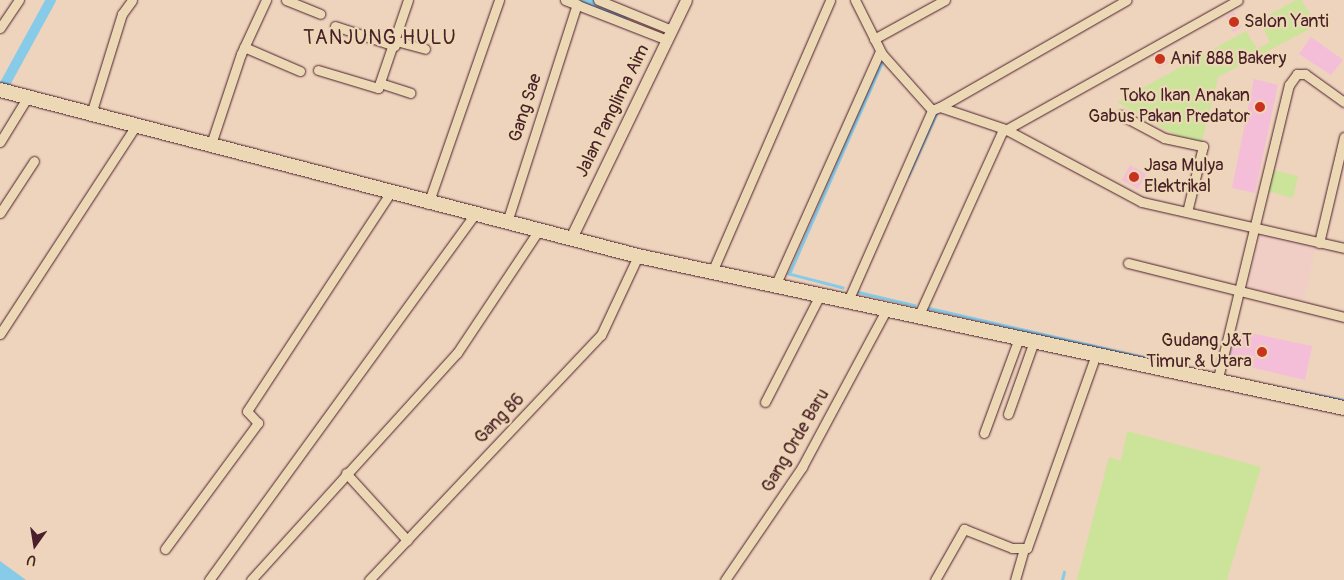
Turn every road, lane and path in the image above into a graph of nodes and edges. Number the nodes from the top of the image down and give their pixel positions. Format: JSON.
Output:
{"nodes":[{"id":1,"x":19,"y":0,"type":"edge"},
{"id":2,"x":132,"y":0,"type":"edge"},
{"id":3,"x":266,"y":0,"type":"edge"},
{"id":4,"x":286,"y":0,"type":"edge"},
{"id":5,"x":408,"y":0,"type":"edge"},
{"id":6,"x":498,"y":0,"type":"edge"},
{"id":7,"x":565,"y":0,"type":"edge"},
{"id":8,"x":598,"y":0,"type":"edge"},
{"id":9,"x":686,"y":0,"type":"edge"},
{"id":10,"x":830,"y":0,"type":"edge"},
{"id":11,"x":855,"y":0,"type":"edge"},
{"id":12,"x":945,"y":0,"type":"edge"},
{"id":13,"x":1127,"y":0,"type":"edge"},
{"id":14,"x":1238,"y":0,"type":"edge"},
{"id":15,"x":577,"y":4,"type":"junction"},
{"id":16,"x":320,"y":14,"type":"dead end"},
{"id":17,"x":335,"y":26,"type":"dead end"},
{"id":18,"x":0,"y":28,"type":"edge"},
{"id":19,"x":670,"y":35,"type":"junction"},
{"id":20,"x":874,"y":39,"type":"junction"},
{"id":21,"x":396,"y":43,"type":"junction"},
{"id":22,"x":244,"y":48,"type":"junction"},
{"id":23,"x":426,"y":49,"type":"dead end"},
{"id":24,"x":880,"y":51,"type":"junction"},
{"id":25,"x":318,"y":70,"type":"dead end"},
{"id":26,"x":300,"y":71,"type":"dead end"},
{"id":27,"x":380,"y":83,"type":"junction"},
{"id":28,"x":4,"y":91,"type":"edge"},
{"id":29,"x":410,"y":93,"type":"dead end"},
{"id":30,"x":28,"y":98,"type":"junction"},
{"id":31,"x":1344,"y":102,"type":"edge"},
{"id":32,"x":936,"y":108,"type":"junction"},
{"id":33,"x":91,"y":114,"type":"junction"},
{"id":34,"x":1121,"y":115,"type":"dead end"},
{"id":35,"x":135,"y":127,"type":"junction"},
{"id":36,"x":1005,"y":130,"type":"junction"},
{"id":37,"x":1344,"y":137,"type":"edge"},
{"id":38,"x":0,"y":142,"type":"edge"},
{"id":39,"x":210,"y":147,"type":"junction"},
{"id":40,"x":34,"y":161,"type":"dead end"},
{"id":41,"x":390,"y":195,"type":"junction"},
{"id":42,"x":428,"y":204,"type":"junction"},
{"id":43,"x":0,"y":212,"type":"edge"},
{"id":44,"x":1187,"y":212,"type":"junction"},
{"id":45,"x":474,"y":215,"type":"junction"},
{"id":46,"x":507,"y":222,"type":"junction"},
{"id":47,"x":1254,"y":228,"type":"junction"},
{"id":48,"x":538,"y":231,"type":"junction"},
{"id":49,"x":571,"y":238,"type":"junction"},
{"id":50,"x":1319,"y":242,"type":"junction"},
{"id":51,"x":1344,"y":248,"type":"edge"},
{"id":52,"x":636,"y":261,"type":"junction"},
{"id":53,"x":1128,"y":263,"type":"dead end"},
{"id":54,"x":712,"y":272,"type":"junction"},
{"id":55,"x":775,"y":286,"type":"junction"},
{"id":56,"x":1239,"y":291,"type":"junction"},
{"id":57,"x":819,"y":297,"type":"junction"},
{"id":58,"x":847,"y":303,"type":"junction"},
{"id":59,"x":885,"y":312,"type":"junction"},
{"id":60,"x":1344,"y":317,"type":"edge"},
{"id":61,"x":918,"y":318,"type":"junction"},
{"id":62,"x":0,"y":334,"type":"edge"},
{"id":63,"x":1019,"y":338,"type":"junction"},
{"id":64,"x":1034,"y":341,"type":"junction"},
{"id":65,"x":1096,"y":354,"type":"junction"},
{"id":66,"x":1217,"y":382,"type":"junction"},
{"id":67,"x":765,"y":402,"type":"dead end"},
{"id":68,"x":1344,"y":408,"type":"edge"},
{"id":69,"x":1008,"y":414,"type":"dead end"},
{"id":70,"x":984,"y":433,"type":"dead end"},
{"id":71,"x":346,"y":473,"type":"junction"},
{"id":72,"x":407,"y":540,"type":"junction"},
{"id":73,"x":165,"y":549,"type":"dead end"},
{"id":74,"x":1024,"y":549,"type":"junction"},
{"id":75,"x":209,"y":580,"type":"edge"},
{"id":76,"x":250,"y":580,"type":"edge"},
{"id":77,"x":369,"y":580,"type":"edge"},
{"id":78,"x":724,"y":580,"type":"edge"},
{"id":79,"x":935,"y":580,"type":"edge"},
{"id":80,"x":1014,"y":580,"type":"edge"}],
"edges":[{"from":1,"to":18,"type":"street"},
{"from":2,"to":33,"type":"street"},
{"from":3,"to":22,"type":"street"},
{"from":4,"to":16,"type":"street"},
{"from":5,"to":21,"type":"street"},
{"from":6,"to":42,"type":"street"},
{"from":7,"to":15,"type":"street"},
{"from":8,"to":19,"type":"street"},
{"from":9,"to":19,"type":"street","name":"Jalan Panglima Aim"},
{"from":10,"to":54,"type":"street"},
{"from":11,"to":20,"type":"street"},
{"from":12,"to":20,"type":"street"},
{"from":13,"to":32,"type":"street"},
{"from":14,"to":36,"type":"street"},
{"from":15,"to":19,"type":"street"},
{"from":15,"to":46,"type":"street","name":"Gang Sae"},
{"from":17,"to":21,"type":"street"},
{"from":19,"to":49,"type":"street","name":"Jalan Panglima Aim"},
{"from":20,"to":24,"type":"street"},
{"from":21,"to":23,"type":"street"},
{"from":21,"to":27,"type":"street"},
{"from":22,"to":26,"type":"street"},
{"from":22,"to":39,"type":"street"},
{"from":24,"to":32,"type":"street"},
{"from":24,"to":55,"type":"street"},
{"from":25,"to":27,"type":"street"},
{"from":27,"to":29,"type":"street"},
{"from":28,"to":30,"type":"main road"},
{"from":30,"to":33,"type":"main road"},
{"from":30,"to":38,"type":"street"},
{"from":31,"to":47,"type":"street"},
{"from":32,"to":36,"type":"street"},
{"from":32,"to":58,"type":"street"},
{"from":33,"to":35,"type":"main road"},
{"from":34,"to":44,"type":"street"},
{"from":35,"to":39,"type":"main road"},
{"from":35,"to":62,"type":"street"},
{"from":36,"to":44,"type":"street"},
{"from":36,"to":61,"type":"street"},
{"from":37,"to":50,"type":"street"},
{"from":39,"to":41,"type":"main road"},
{"from":40,"to":43,"type":"street"},
{"from":41,"to":42,"type":"main road"},
{"from":41,"to":73,"type":"street"},
{"from":42,"to":45,"type":"main road"},
{"from":44,"to":47,"type":"street"},
{"from":45,"to":46,"type":"main road"},
{"from":45,"to":75,"type":"street"},
{"from":46,"to":48,"type":"main road"},
{"from":47,"to":50,"type":"street"},
{"from":47,"to":56,"type":"street"},
{"from":48,"to":49,"type":"main road"},
{"from":48,"to":71,"type":"street"},
{"from":49,"to":52,"type":"main road"},
{"from":50,"to":51,"type":"street"},
{"from":52,"to":54,"type":"main road"},
{"from":52,"to":72,"type":"street","name":"Gang 86"},
{"from":53,"to":56,"type":"street"},
{"from":54,"to":55,"type":"main road"},
{"from":55,"to":57,"type":"main road"},
{"from":56,"to":60,"type":"street"},
{"from":56,"to":66,"type":"street"},
{"from":57,"to":58,"type":"main road"},
{"from":57,"to":67,"type":"street"},
{"from":58,"to":59,"type":"main road"},
{"from":59,"to":61,"type":"main road"},
{"from":59,"to":78,"type":"street","name":"Gang Orde Baru"},
{"from":61,"to":63,"type":"main road"},
{"from":63,"to":64,"type":"main road"},
{"from":63,"to":70,"type":"street"},
{"from":64,"to":65,"type":"main road"},
{"from":64,"to":69,"type":"street"},
{"from":65,"to":66,"type":"main road"},
{"from":65,"to":74,"type":"street"},
{"from":66,"to":68,"type":"main road"},
{"from":71,"to":72,"type":"street"},
{"from":71,"to":76,"type":"street"},
{"from":72,"to":77,"type":"street","name":"Gang 86"},
{"from":74,"to":79,"type":"street"},
{"from":74,"to":80,"type":"street"}]}
